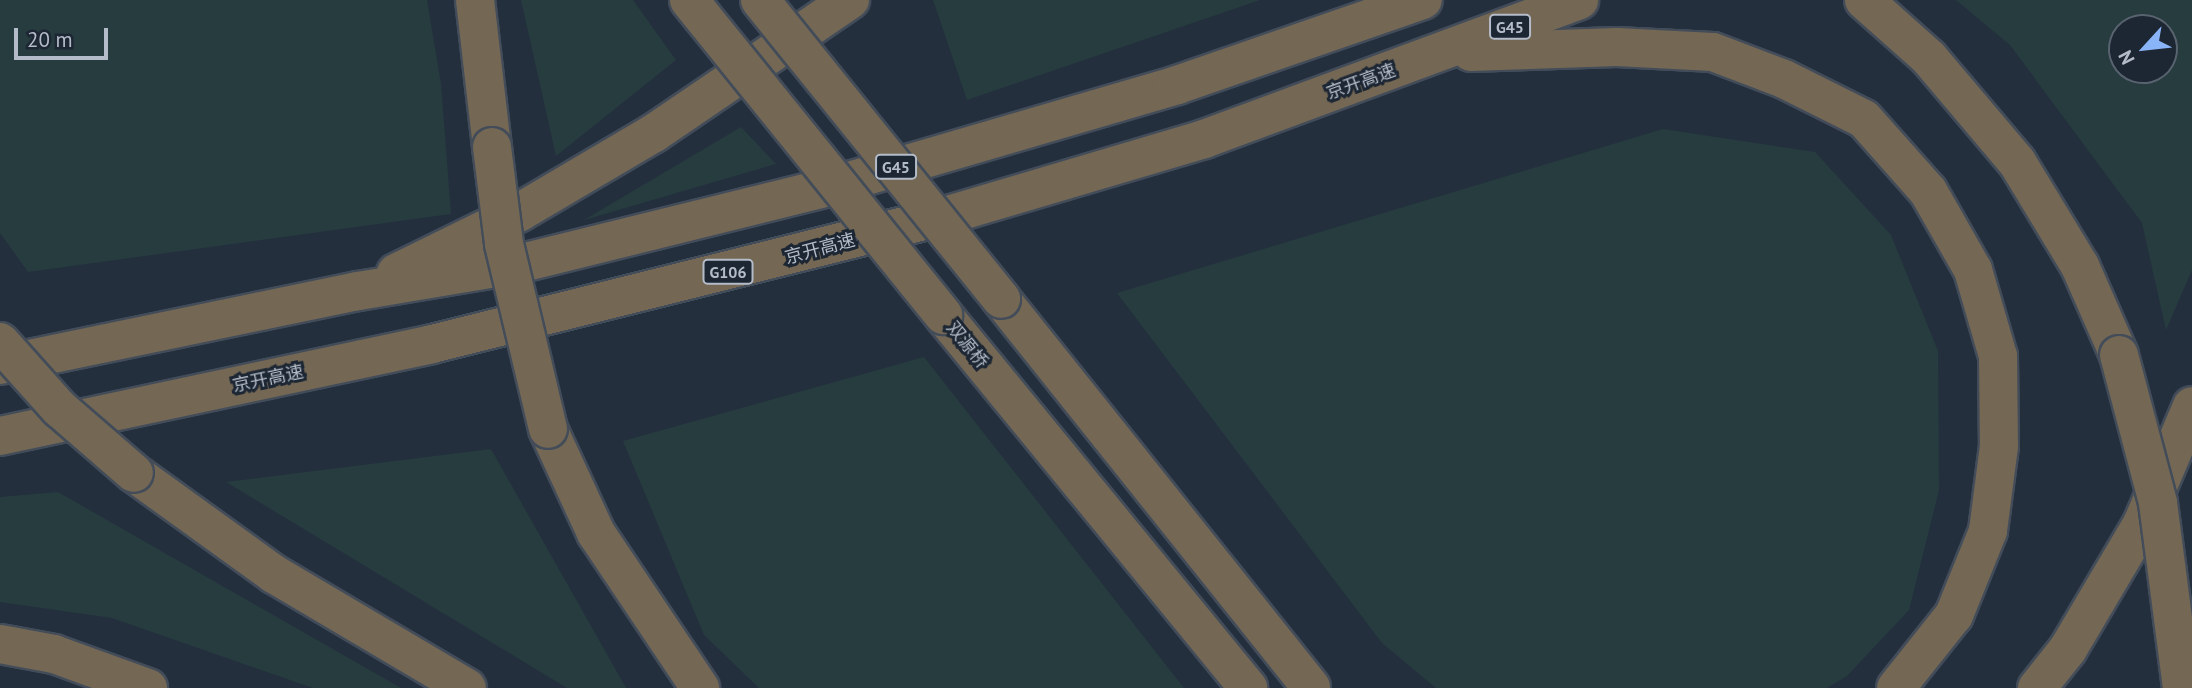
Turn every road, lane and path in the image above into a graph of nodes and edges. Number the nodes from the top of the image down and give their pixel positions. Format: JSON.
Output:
{"nodes":[{"id":1,"x":475,"y":0,"type":"edge"},
{"id":2,"x":689,"y":0,"type":"edge"},
{"id":3,"x":760,"y":0,"type":"edge"},
{"id":4,"x":850,"y":0,"type":"edge"},
{"id":5,"x":1423,"y":0,"type":"edge"},
{"id":6,"x":1578,"y":0,"type":"edge"},
{"id":7,"x":1868,"y":3,"type":"edge"},
{"id":8,"x":1441,"y":53,"type":"junction"},
{"id":9,"x":358,"y":291,"type":"junction"},
{"id":10,"x":0,"y":342,"type":"edge"},
{"id":11,"x":0,"y":365,"type":"edge"},
{"id":12,"x":2192,"y":406,"type":"edge"},
{"id":13,"x":0,"y":436,"type":"edge"},
{"id":14,"x":0,"y":644,"type":"edge"},
{"id":15,"x":1280,"y":652,"type":"junction"},
{"id":16,"x":148,"y":688,"type":"edge"},
{"id":17,"x":467,"y":688,"type":"edge"},
{"id":18,"x":700,"y":688,"type":"edge"},
{"id":19,"x":1248,"y":688,"type":"edge"},
{"id":20,"x":1311,"y":688,"type":"edge"},
{"id":21,"x":1336,"y":688,"type":"edge"},
{"id":22,"x":1896,"y":688,"type":"edge"},
{"id":23,"x":2037,"y":688,"type":"edge"},
{"id":24,"x":2182,"y":688,"type":"edge"}],
"edges":[{"from":1,"to":18,"type":"highway","bridge":true},
{"from":2,"to":19,"type":"highway","name":"双源桥","bridge":true},
{"from":3,"to":15,"type":"highway","bridge":true},
{"from":4,"to":9,"type":"highway"},
{"from":5,"to":9,"type":"highway","number":"G45"},
{"from":6,"to":8,"type":"highway","name":"京开高速","number":"G45"},
{"from":7,"to":24,"type":"highway","bridge":true},
{"from":8,"to":13,"type":"highway","name":"京开高速","number":"G106"},
{"from":8,"to":22,"type":"highway"},
{"from":9,"to":11,"type":"highway"},
{"from":10,"to":17,"type":"highway","bridge":true},
{"from":12,"to":23,"type":"highway"},
{"from":14,"to":16,"type":"highway"},
{"from":15,"to":20,"type":"highway"},
{"from":15,"to":21,"type":"highway"}]}
